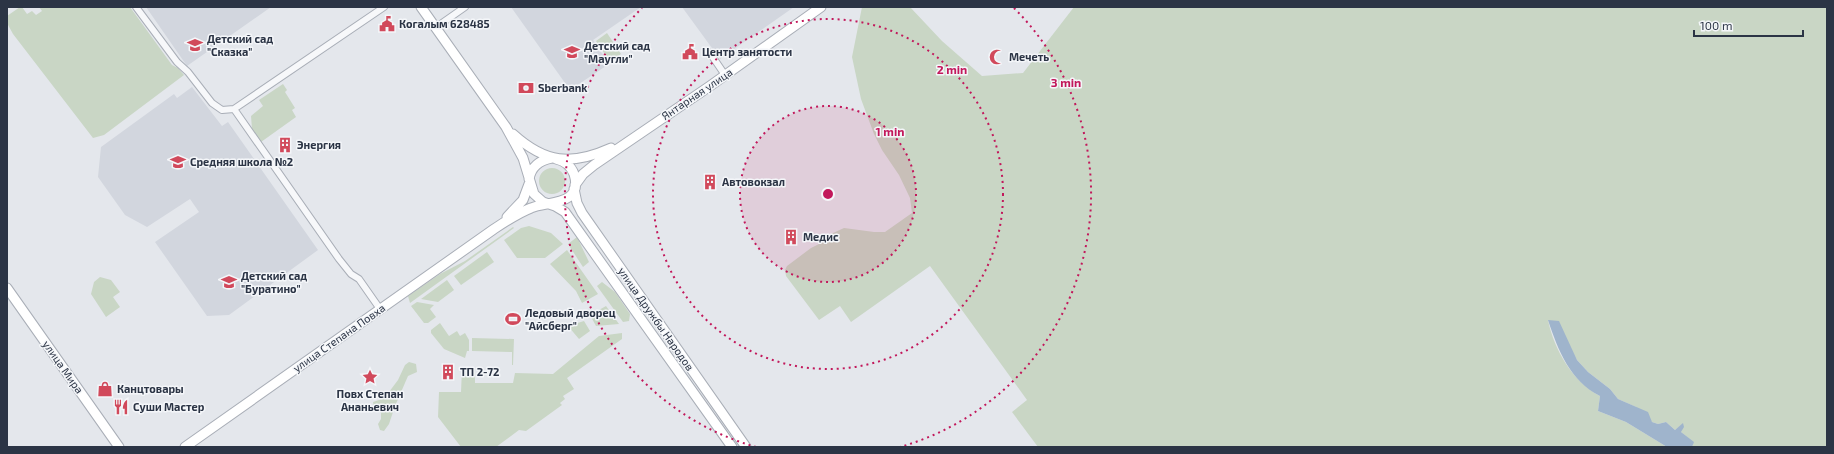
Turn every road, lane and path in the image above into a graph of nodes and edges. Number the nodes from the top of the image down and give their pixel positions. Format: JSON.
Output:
{"nodes":[{"id":1,"x":136,"y":7,"type":"edge"},
{"id":2,"x":384,"y":7,"type":"edge"},
{"id":3,"x":421,"y":7,"type":"edge"},
{"id":4,"x":465,"y":7,"type":"edge"},
{"id":5,"x":821,"y":7,"type":"edge"},
{"id":6,"x":435,"y":28,"type":"junction"},
{"id":7,"x":710,"y":53,"type":"dead end"},
{"id":8,"x":725,"y":75,"type":"junction"},
{"id":9,"x":234,"y":109,"type":"junction"},
{"id":10,"x":506,"y":127,"type":"junction"},
{"id":11,"x":631,"y":138,"type":"junction"},
{"id":12,"x":555,"y":158,"type":"junction"},
{"id":13,"x":529,"y":181,"type":"junction"},
{"id":14,"x":574,"y":187,"type":"junction"},
{"id":15,"x":550,"y":204,"type":"junction"},
{"id":16,"x":494,"y":229,"type":"junction"},
{"id":17,"x":7,"y":288,"type":"edge"},
{"id":18,"x":380,"y":309,"type":"junction"},
{"id":19,"x":119,"y":447,"type":"edge"},
{"id":20,"x":185,"y":447,"type":"edge"},
{"id":21,"x":732,"y":447,"type":"edge"},
{"id":22,"x":746,"y":447,"type":"edge"}],
"edges":[{"from":1,"to":9,"type":"street"},
{"from":2,"to":9,"type":"street"},
{"from":3,"to":6,"type":"street"},
{"from":4,"to":6,"type":"street"},
{"from":5,"to":8,"type":"street","name":"Янтарная улица"},
{"from":6,"to":10,"type":"street"},
{"from":7,"to":8,"type":"street"},
{"from":8,"to":11,"type":"street","name":"Янтарная улица"},
{"from":9,"to":18,"type":"street"},
{"from":10,"to":12,"type":"street"},
{"from":10,"to":13,"type":"street"},
{"from":11,"to":12,"type":"street"},
{"from":11,"to":14,"type":"street"},
{"from":12,"to":13,"type":"street"},
{"from":12,"to":14,"type":"street"},
{"from":13,"to":15,"type":"street"},
{"from":13,"to":16,"type":"street"},
{"from":14,"to":15,"type":"street"},
{"from":14,"to":22,"type":"street","name":"улица Дружбы Народов"},
{"from":15,"to":16,"type":"street"},
{"from":15,"to":21,"type":"street","name":"улица Дружбы Народов"},
{"from":16,"to":18,"type":"street","name":"улица Степана Повха"},
{"from":17,"to":19,"type":"street","name":"улица Мира"},
{"from":18,"to":20,"type":"street","name":"улица Степана Повха"}]}
